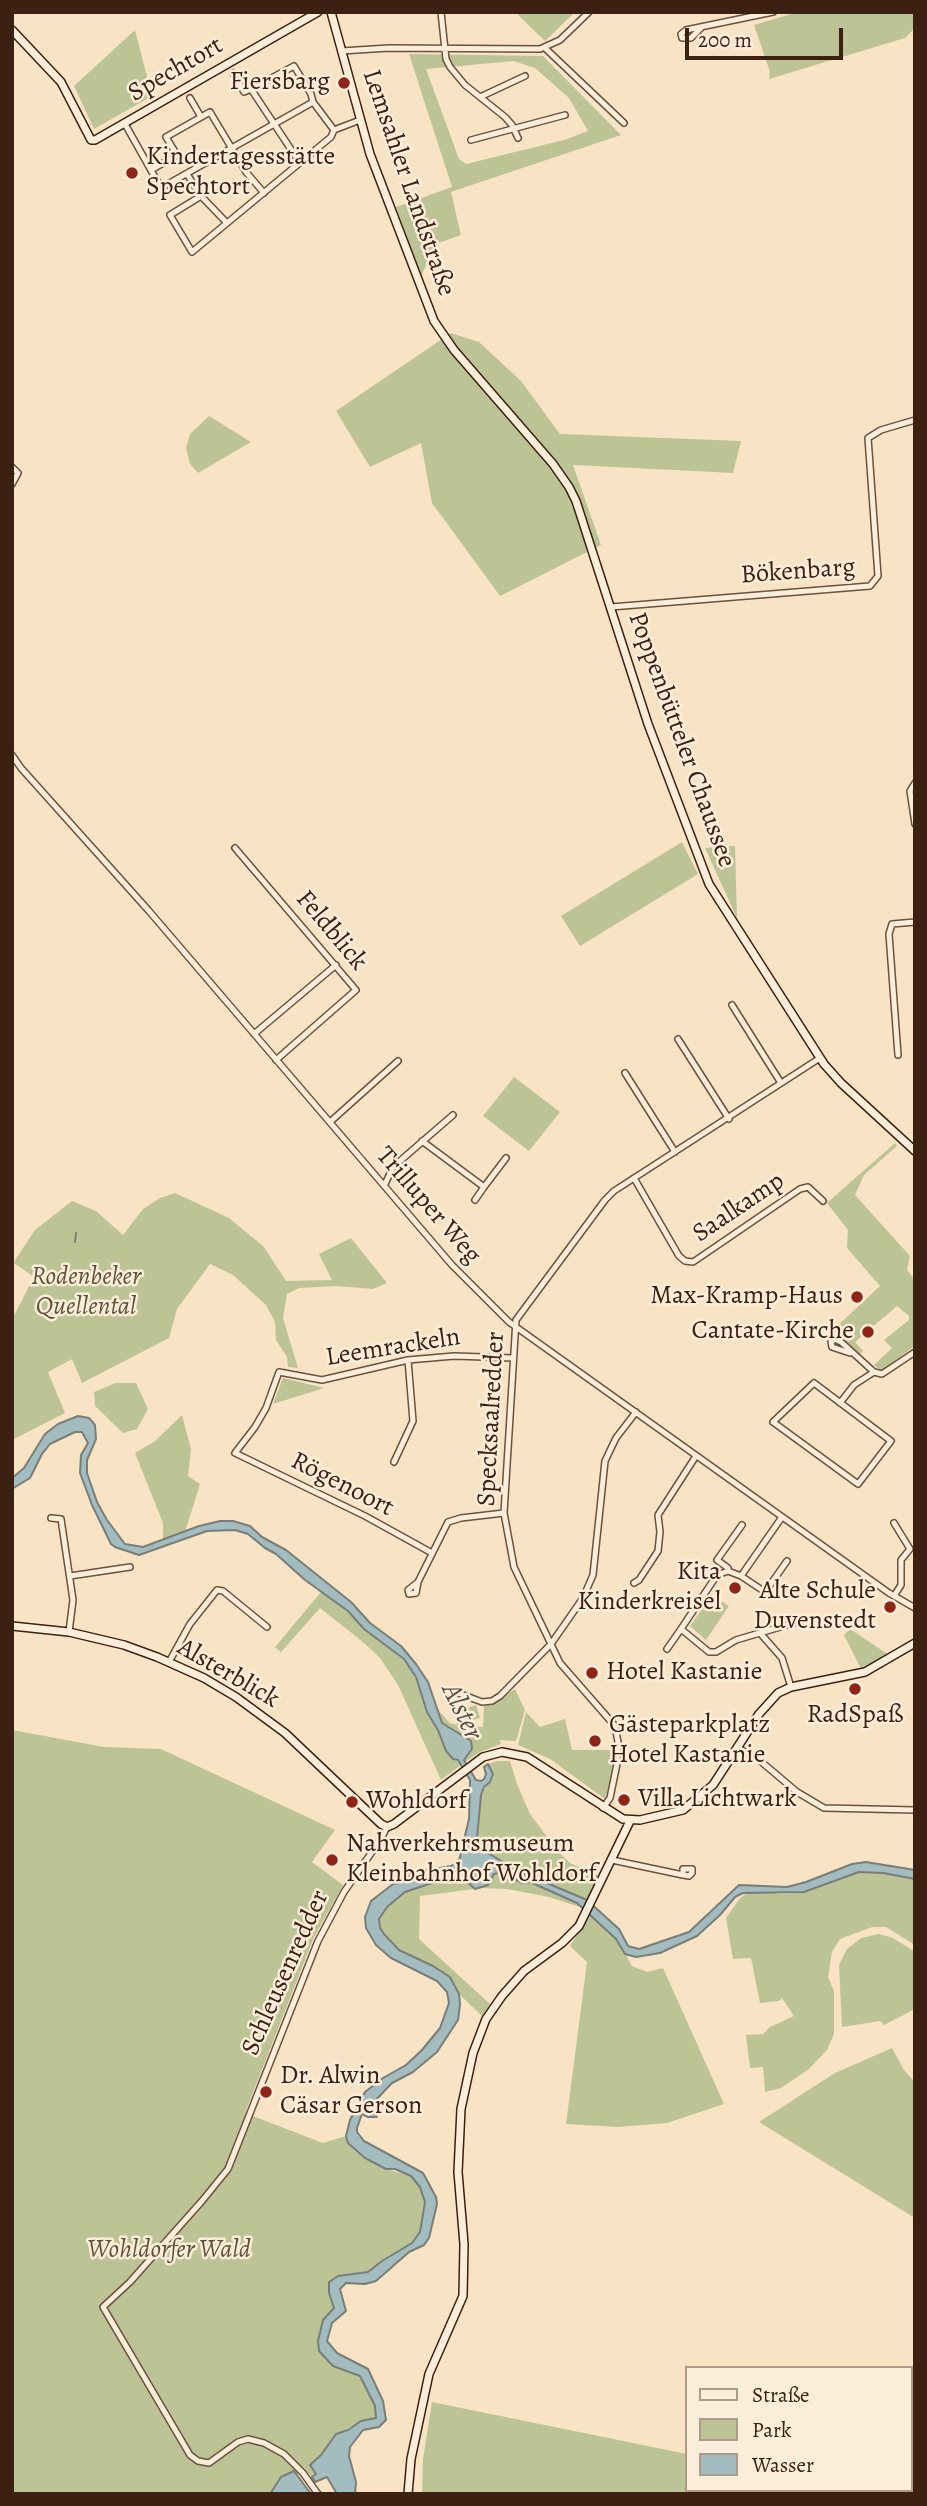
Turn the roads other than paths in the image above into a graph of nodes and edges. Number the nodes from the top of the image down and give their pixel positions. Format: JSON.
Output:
{"nodes":[{"id":1,"x":318,"y":12,"type":"edge"},
{"id":2,"x":331,"y":12,"type":"edge"},
{"id":3,"x":442,"y":12,"type":"edge"},
{"id":4,"x":589,"y":12,"type":"edge"},
{"id":5,"x":773,"y":12,"type":"edge"},
{"id":6,"x":701,"y":28,"type":"dead end"},
{"id":7,"x":12,"y":30,"type":"edge"},
{"id":8,"x":444,"y":48,"type":"junction"},
{"id":9,"x":545,"y":48,"type":"junction"},
{"id":10,"x":341,"y":51,"type":"junction"},
{"id":11,"x":233,"y":73,"type":"dead end"},
{"id":12,"x":525,"y":76,"type":"dead end"},
{"id":13,"x":251,"y":89,"type":"junction"},
{"id":14,"x":480,"y":97,"type":"junction"},
{"id":15,"x":190,"y":98,"type":"dead end"},
{"id":16,"x":313,"y":102,"type":"junction"},
{"id":17,"x":565,"y":116,"type":"dead end"},
{"id":18,"x":201,"y":117,"type":"junction"},
{"id":19,"x":360,"y":120,"type":"junction"},
{"id":20,"x":624,"y":123,"type":"dead end"},
{"id":21,"x":125,"y":124,"type":"junction"},
{"id":22,"x":273,"y":124,"type":"junction"},
{"id":23,"x":514,"y":129,"type":"junction"},
{"id":24,"x":334,"y":130,"type":"junction"},
{"id":25,"x":518,"y":138,"type":"dead end"},
{"id":26,"x":471,"y":140,"type":"dead end"},
{"id":27,"x":231,"y":148,"type":"junction"},
{"id":28,"x":300,"y":163,"type":"junction"},
{"id":29,"x":151,"y":170,"type":"junction"},
{"id":30,"x":187,"y":174,"type":"junction"},
{"id":31,"x":264,"y":193,"type":"junction"},
{"id":32,"x":201,"y":196,"type":"junction"},
{"id":33,"x":227,"y":223,"type":"junction"},
{"id":34,"x":915,"y":420,"type":"edge"},
{"id":35,"x":12,"y":467,"type":"edge"},
{"id":36,"x":12,"y":484,"type":"edge"},
{"id":37,"x":611,"y":607,"type":"junction"},
{"id":38,"x":12,"y":755,"type":"edge"},
{"id":39,"x":915,"y":783,"type":"edge"},
{"id":40,"x":915,"y":824,"type":"edge"},
{"id":41,"x":235,"y":848,"type":"dead end"},
{"id":42,"x":915,"y":922,"type":"edge"},
{"id":43,"x":335,"y":965,"type":"junction"},
{"id":44,"x":732,"y":1005,"type":"dead end"},
{"id":45,"x":254,"y":1034,"type":"junction"},
{"id":46,"x":678,"y":1039,"type":"dead end"},
{"id":47,"x":898,"y":1055,"type":"dead end"},
{"id":48,"x":820,"y":1058,"type":"junction"},
{"id":49,"x":276,"y":1060,"type":"junction"},
{"id":50,"x":398,"y":1061,"type":"dead end"},
{"id":51,"x":625,"y":1073,"type":"dead end"},
{"id":52,"x":781,"y":1083,"type":"junction"},
{"id":53,"x":453,"y":1115,"type":"dead end"},
{"id":54,"x":729,"y":1118,"type":"junction"},
{"id":55,"x":330,"y":1122,"type":"junction"},
{"id":56,"x":422,"y":1141,"type":"junction"},
{"id":57,"x":915,"y":1151,"type":"edge"},
{"id":58,"x":675,"y":1153,"type":"junction"},
{"id":59,"x":506,"y":1158,"type":"dead end"},
{"id":60,"x":634,"y":1178,"type":"junction"},
{"id":61,"x":385,"y":1184,"type":"junction"},
{"id":62,"x":484,"y":1187,"type":"junction"},
{"id":63,"x":475,"y":1200,"type":"dead end"},
{"id":64,"x":823,"y":1201,"type":"dead end"},
{"id":65,"x":515,"y":1326,"type":"junction"},
{"id":66,"x":915,"y":1352,"type":"edge"},
{"id":67,"x":850,"y":1353,"type":"dead end"},
{"id":68,"x":513,"y":1358,"type":"junction"},
{"id":69,"x":408,"y":1360,"type":"junction"},
{"id":70,"x":874,"y":1372,"type":"junction"},
{"id":71,"x":840,"y":1403,"type":"junction"},
{"id":72,"x":636,"y":1412,"type":"junction"},
{"id":73,"x":235,"y":1453,"type":"joint"},
{"id":74,"x":696,"y":1455,"type":"junction"},
{"id":75,"x":394,"y":1462,"type":"dead end"},
{"id":76,"x":504,"y":1513,"type":"junction"},
{"id":77,"x":782,"y":1517,"type":"junction"},
{"id":78,"x":51,"y":1518,"type":"dead end"},
{"id":79,"x":894,"y":1523,"type":"dead end"},
{"id":80,"x":742,"y":1525,"type":"dead end"},
{"id":81,"x":432,"y":1553,"type":"junction"},
{"id":82,"x":786,"y":1561,"type":"dead end"},
{"id":83,"x":131,"y":1567,"type":"dead end"},
{"id":84,"x":728,"y":1571,"type":"junction"},
{"id":85,"x":70,"y":1576,"type":"junction"},
{"id":86,"x":741,"y":1576,"type":"junction"},
{"id":87,"x":418,"y":1582,"type":"dead end"},
{"id":88,"x":634,"y":1583,"type":"dead end"},
{"id":89,"x":894,"y":1596,"type":"junction"},
{"id":90,"x":915,"y":1608,"type":"edge"},
{"id":91,"x":803,"y":1620,"type":"dead end"},
{"id":92,"x":12,"y":1626,"type":"edge"},
{"id":93,"x":267,"y":1627,"type":"dead end"},
{"id":94,"x":681,"y":1629,"type":"junction"},
{"id":95,"x":69,"y":1632,"type":"junction"},
{"id":96,"x":760,"y":1633,"type":"junction"},
{"id":97,"x":915,"y":1643,"type":"edge"},
{"id":98,"x":551,"y":1644,"type":"junction"},
{"id":99,"x":667,"y":1649,"type":"dead end"},
{"id":100,"x":169,"y":1662,"type":"junction"},
{"id":101,"x":791,"y":1687,"type":"junction"},
{"id":102,"x":458,"y":1693,"type":"dead end"},
{"id":103,"x":738,"y":1748,"type":"junction"},
{"id":104,"x":603,"y":1808,"type":"junction"},
{"id":105,"x":915,"y":1810,"type":"edge"},
{"id":106,"x":630,"y":1821,"type":"junction"},
{"id":107,"x":387,"y":1827,"type":"junction"},
{"id":108,"x":612,"y":1860,"type":"junction"},
{"id":109,"x":683,"y":1875,"type":"dead end"},
{"id":110,"x":318,"y":2494,"type":"edge"},
{"id":111,"x":408,"y":2494,"type":"edge"}],
"edges":[{"from":1,"to":21,"type":"street","name":"Spechtort"},
{"from":2,"to":10,"type":"street","name":"Lemsahler Landstraße"},
{"from":3,"to":8,"type":"street"},
{"from":4,"to":9,"type":"street"},
{"from":5,"to":6,"type":"street"},
{"from":7,"to":21,"type":"street","name":"Spechtort"},
{"from":8,"to":9,"type":"street"},
{"from":8,"to":10,"type":"street"},
{"from":8,"to":14,"type":"street"},
{"from":9,"to":20,"type":"street"},
{"from":10,"to":19,"type":"street","name":"Lemsahler Landstraße"},
{"from":11,"to":13,"type":"street"},
{"from":12,"to":14,"type":"street"},
{"from":13,"to":16,"type":"street"},
{"from":13,"to":22,"type":"street"},
{"from":14,"to":23,"type":"street"},
{"from":15,"to":18,"type":"street"},
{"from":16,"to":22,"type":"street"},
{"from":16,"to":24,"type":"street"},
{"from":17,"to":23,"type":"street"},
{"from":18,"to":27,"type":"street"},
{"from":18,"to":29,"type":"street"},
{"from":19,"to":24,"type":"street"},
{"from":19,"to":37,"type":"street","name":"Lemsahler Landstraße"},
{"from":21,"to":29,"type":"street"},
{"from":22,"to":27,"type":"street"},
{"from":22,"to":28,"type":"street"},
{"from":23,"to":25,"type":"street"},
{"from":23,"to":26,"type":"street"},
{"from":24,"to":28,"type":"street"},
{"from":27,"to":30,"type":"street"},
{"from":27,"to":31,"type":"street"},
{"from":28,"to":31,"type":"street"},
{"from":29,"to":30,"type":"street"},
{"from":30,"to":32,"type":"street"},
{"from":31,"to":33,"type":"street"},
{"from":32,"to":33,"type":"street"},
{"from":32,"to":33,"type":"street"},
{"from":34,"to":37,"type":"street","name":"Bökenbarg"},
{"from":35,"to":36,"type":"street"},
{"from":37,"to":48,"type":"street","name":"Poppenbütteler Chaussee"},
{"from":38,"to":45,"type":"street","name":"Trilluper Weg"},
{"from":39,"to":40,"type":"street"},
{"from":41,"to":43,"type":"street","name":"Feldblick"},
{"from":42,"to":47,"type":"street"},
{"from":43,"to":45,"type":"street"},
{"from":43,"to":49,"type":"street","name":"Feldblick"},
{"from":44,"to":52,"type":"street"},
{"from":45,"to":49,"type":"street","name":"Trilluper Weg"},
{"from":46,"to":54,"type":"street"},
{"from":48,"to":52,"type":"street","name":"Specksaalredder"},
{"from":48,"to":57,"type":"street","name":"Poppenbütteler Chaussee"},
{"from":49,"to":55,"type":"street","name":"Trilluper Weg"},
{"from":50,"to":55,"type":"street"},
{"from":51,"to":58,"type":"street"},
{"from":52,"to":54,"type":"street","name":"Specksaalredder"},
{"from":53,"to":56,"type":"street"},
{"from":54,"to":58,"type":"street","name":"Specksaalredder"},
{"from":55,"to":61,"type":"street","name":"Trilluper Weg"},
{"from":56,"to":61,"type":"street"},
{"from":56,"to":62,"type":"street"},
{"from":58,"to":60,"type":"street","name":"Specksaalredder"},
{"from":59,"to":62,"type":"street"},
{"from":60,"to":64,"type":"street","name":"Saalkamp"},
{"from":60,"to":65,"type":"street","name":"Specksaalredder"},
{"from":61,"to":65,"type":"street","name":"Trilluper Weg"},
{"from":62,"to":63,"type":"street"},
{"from":65,"to":68,"type":"street","name":"Specksaalredder"},
{"from":65,"to":72,"type":"street","name":"Trilluper Weg"},
{"from":66,"to":70,"type":"street"},
{"from":67,"to":70,"type":"street"},
{"from":68,"to":69,"type":"street","name":"Leemrackeln"},
{"from":68,"to":76,"type":"street","name":"Specksaalredder"},
{"from":69,"to":73,"type":"street","name":"Leemrackeln"},
{"from":69,"to":75,"type":"street"},
{"from":70,"to":71,"type":"street"},
{"from":71,"to":71,"type":"street"},
{"from":72,"to":74,"type":"street","name":"Trilluper Weg"},
{"from":72,"to":98,"type":"street"},
{"from":73,"to":81,"type":"street","name":"Rögenoort"},
{"from":74,"to":77,"type":"street","name":"Trilluper Weg"},
{"from":74,"to":88,"type":"street"},
{"from":76,"to":81,"type":"street"},
{"from":76,"to":98,"type":"street","name":"Specksaalredder"},
{"from":77,"to":86,"type":"street"},
{"from":77,"to":89,"type":"street","name":"Trilluper Weg"},
{"from":78,"to":85,"type":"street"},
{"from":79,"to":89,"type":"street"},
{"from":80,"to":84,"type":"street"},
{"from":81,"to":87,"type":"street"},
{"from":82,"to":86,"type":"street"},
{"from":83,"to":85,"type":"street"},
{"from":84,"to":86,"type":"street"},
{"from":84,"to":94,"type":"street"},
{"from":85,"to":95,"type":"street"},
{"from":89,"to":90,"type":"street","name":"Trilluper Weg"},
{"from":91,"to":96,"type":"street"},
{"from":92,"to":95,"type":"street","name":"Alsterblick"},
{"from":93,"to":100,"type":"street"},
{"from":94,"to":96,"type":"street"},
{"from":94,"to":99,"type":"street"},
{"from":95,"to":100,"type":"street","name":"Alsterblick"},
{"from":96,"to":101,"type":"street"},
{"from":97,"to":101,"type":"street"},
{"from":98,"to":102,"type":"street"},
{"from":98,"to":104,"type":"street","name":"Specksaalredder"},
{"from":100,"to":107,"type":"street","name":"Alsterblick"},
{"from":101,"to":103,"type":"street"},
{"from":103,"to":105,"type":"street"},
{"from":103,"to":106,"type":"street"},
{"from":104,"to":106,"type":"street","name":"Schleusenredder"},
{"from":104,"to":107,"type":"street","name":"Schleusenredder"},
{"from":106,"to":108,"type":"street"},
{"from":107,"to":110,"type":"street","name":"Schleusenredder"},
{"from":108,"to":109,"type":"street"},
{"from":108,"to":111,"type":"street"}]}
